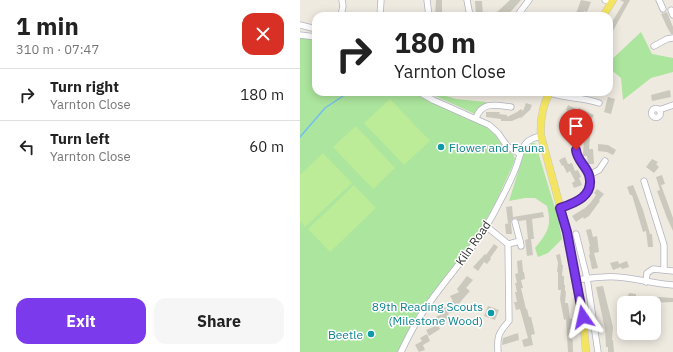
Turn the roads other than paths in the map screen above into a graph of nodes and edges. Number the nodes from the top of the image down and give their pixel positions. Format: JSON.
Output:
{"nodes":[{"id":1,"x":342,"y":0,"type":"edge"},
{"id":2,"x":381,"y":0,"type":"edge"},
{"id":3,"x":427,"y":0,"type":"edge"},
{"id":4,"x":466,"y":0,"type":"edge"},
{"id":5,"x":528,"y":0,"type":"edge"},
{"id":6,"x":659,"y":0,"type":"edge"},
{"id":7,"x":610,"y":1,"type":"edge"},
{"id":8,"x":663,"y":9,"type":"dead end"},
{"id":9,"x":342,"y":12,"type":"edge"},
{"id":10,"x":380,"y":12,"type":"edge"},
{"id":11,"x":428,"y":12,"type":"edge"},
{"id":12,"x":469,"y":12,"type":"edge"},
{"id":13,"x":520,"y":12,"type":"edge"},
{"id":14,"x":605,"y":12,"type":"edge"},
{"id":15,"x":300,"y":25,"type":"edge"},
{"id":16,"x":312,"y":28,"type":"edge"},
{"id":17,"x":300,"y":35,"type":"edge"},
{"id":18,"x":312,"y":36,"type":"edge"},
{"id":19,"x":673,"y":38,"type":"edge"},
{"id":20,"x":654,"y":46,"type":"dead end"},
{"id":21,"x":426,"y":96,"type":"edge"},
{"id":22,"x":548,"y":96,"type":"edge"},
{"id":23,"x":558,"y":96,"type":"edge"},
{"id":24,"x":599,"y":103,"type":"dead end"},
{"id":25,"x":673,"y":105,"type":"edge"},
{"id":26,"x":511,"y":107,"type":"dead end"},
{"id":27,"x":659,"y":110,"type":"dead end"},
{"id":28,"x":476,"y":118,"type":"junction"},
{"id":29,"x":541,"y":136,"type":"junction"},
{"id":30,"x":576,"y":150,"type":"dead end"},
{"id":31,"x":520,"y":154,"type":"junction"},
{"id":32,"x":604,"y":161,"type":"dead end"},
{"id":33,"x":589,"y":175,"type":"junction"},
{"id":34,"x":644,"y":181,"type":"dead end"},
{"id":35,"x":560,"y":208,"type":"junction"},
{"id":36,"x":515,"y":222,"type":"dead end"},
{"id":37,"x":486,"y":226,"type":"junction"},
{"id":38,"x":576,"y":234,"type":"dead end"},
{"id":39,"x":508,"y":244,"type":"junction"},
{"id":40,"x":664,"y":269,"type":"junction"},
{"id":41,"x":673,"y":271,"type":"edge"},
{"id":42,"x":587,"y":278,"type":"junction"},
{"id":43,"x":576,"y":280,"type":"junction"},
{"id":44,"x":646,"y":282,"type":"junction"},
{"id":45,"x":673,"y":285,"type":"edge"},
{"id":46,"x":401,"y":352,"type":"edge"},
{"id":47,"x":498,"y":352,"type":"edge"},
{"id":48,"x":586,"y":352,"type":"edge"},
{"id":49,"x":598,"y":352,"type":"edge"}],
"edges":[{"from":1,"to":9,"type":"street"},
{"from":2,"to":10,"type":"street"},
{"from":3,"to":11,"type":"street"},
{"from":4,"to":12,"type":"street"},
{"from":5,"to":13,"type":"street"},
{"from":6,"to":8,"type":"street"},
{"from":7,"to":14,"type":"main road"},
{"from":15,"to":16,"type":"street"},
{"from":17,"to":18,"type":"street"},
{"from":19,"to":20,"type":"street"},
{"from":21,"to":28,"type":"street"},
{"from":22,"to":29,"type":"main road"},
{"from":23,"to":24,"type":"street"},
{"from":25,"to":27,"type":"street"},
{"from":26,"to":28,"type":"street"},
{"from":28,"to":31,"type":"street"},
{"from":29,"to":31,"type":"street","name":"Kiln Road"},
{"from":29,"to":35,"type":"main road"},
{"from":30,"to":33,"type":"street"},
{"from":31,"to":37,"type":"street","name":"Kiln Road"},
{"from":32,"to":33,"type":"street"},
{"from":33,"to":35,"type":"street"},
{"from":34,"to":40,"type":"street"},
{"from":35,"to":43,"type":"main road"},
{"from":36,"to":39,"type":"street"},
{"from":37,"to":39,"type":"street"},
{"from":37,"to":46,"type":"street","name":"Kiln Road"},
{"from":38,"to":42,"type":"street"},
{"from":39,"to":47,"type":"street"},
{"from":40,"to":41,"type":"street"},
{"from":40,"to":44,"type":"street"},
{"from":42,"to":43,"type":"street"},
{"from":42,"to":44,"type":"street"},
{"from":42,"to":49,"type":"street"},
{"from":43,"to":48,"type":"main road"},
{"from":44,"to":45,"type":"street"}]}
